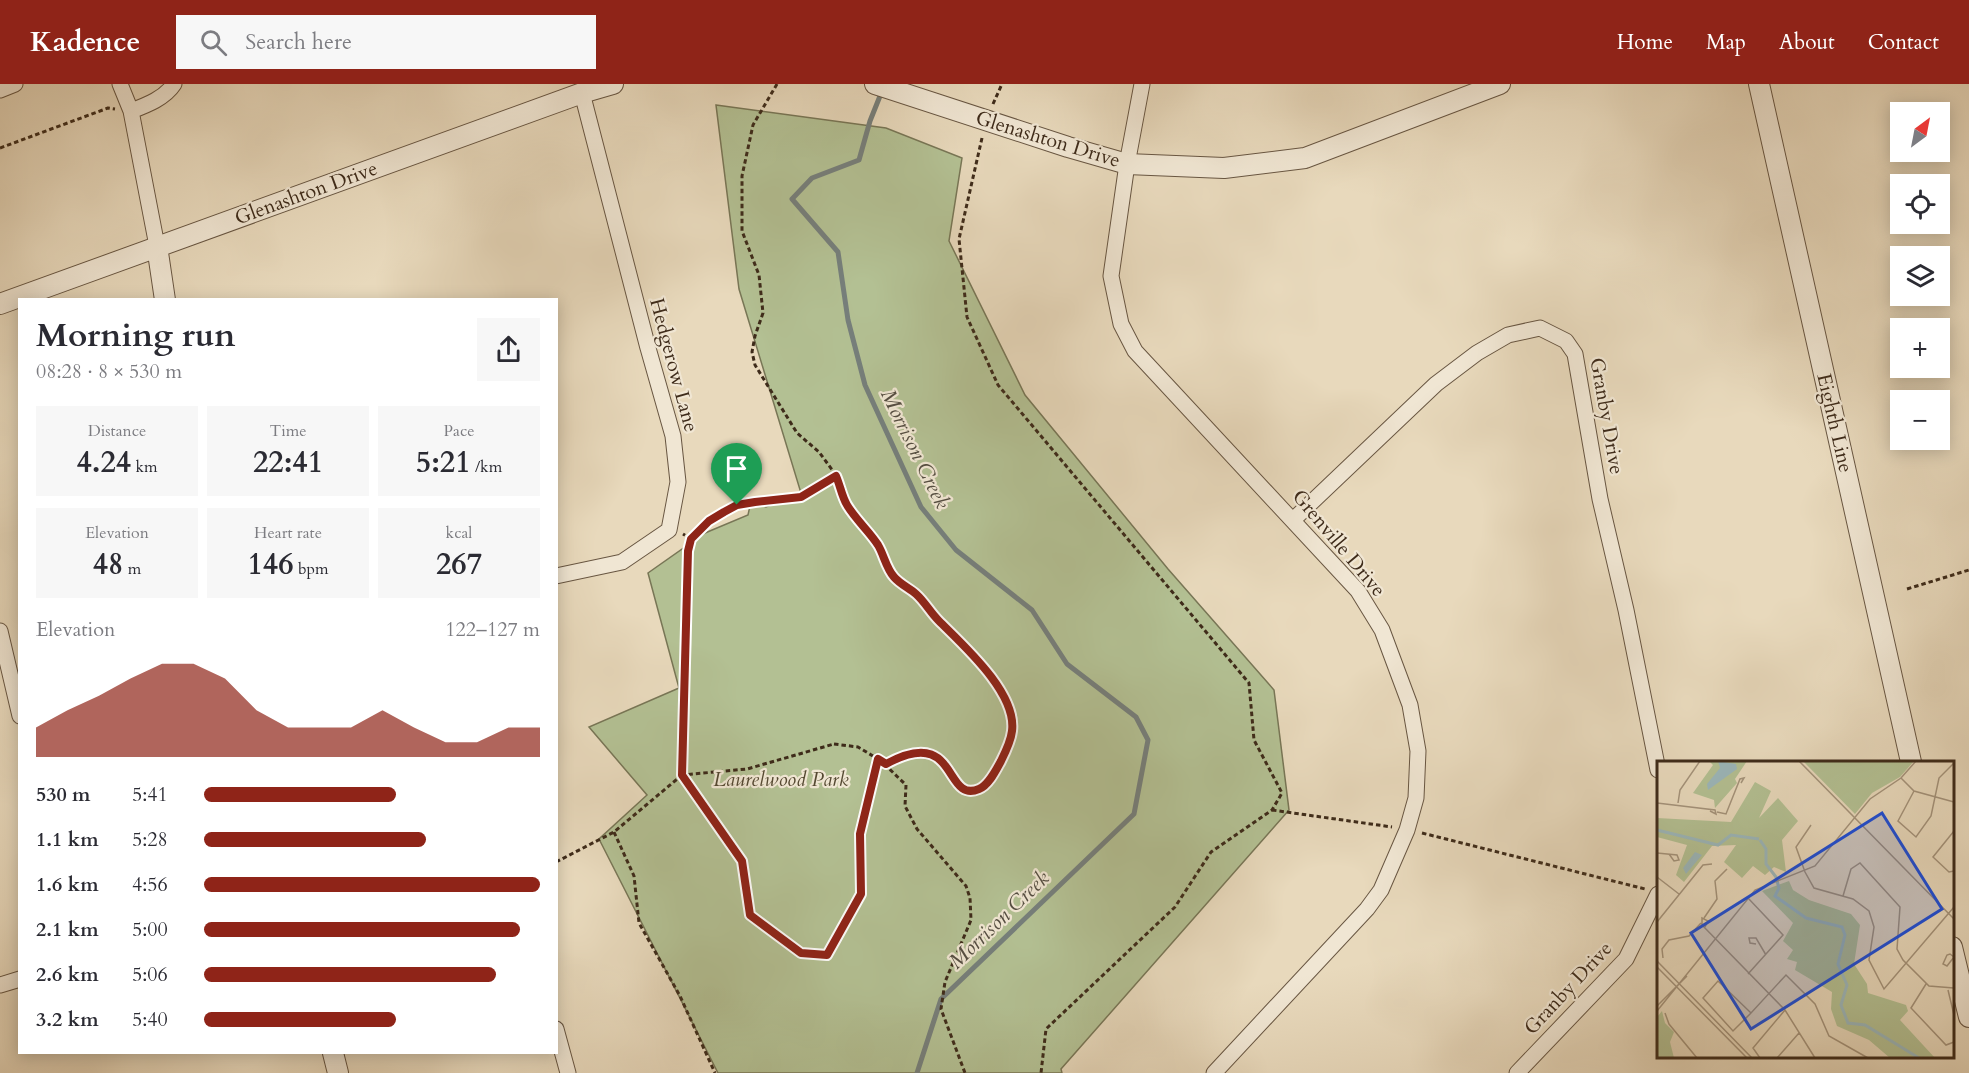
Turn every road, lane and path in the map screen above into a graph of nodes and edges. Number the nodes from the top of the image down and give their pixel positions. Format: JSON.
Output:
{"nodes":[{"id":1,"x":15,"y":84,"type":"edge"},
{"id":2,"x":120,"y":84,"type":"edge"},
{"id":3,"x":174,"y":84,"type":"edge"},
{"id":4,"x":613,"y":84,"type":"edge"},
{"id":5,"x":777,"y":84,"type":"edge"},
{"id":6,"x":875,"y":84,"type":"edge"},
{"id":7,"x":1142,"y":84,"type":"edge"},
{"id":8,"x":1500,"y":84,"type":"edge"},
{"id":9,"x":1759,"y":84,"type":"edge"},
{"id":10,"x":0,"y":90,"type":"edge"},
{"id":11,"x":582,"y":93,"type":"junction"},
{"id":12,"x":131,"y":111,"type":"junction"},
{"id":13,"x":986,"y":120,"type":"junction"},
{"id":14,"x":0,"y":148,"type":"edge"},
{"id":15,"x":1127,"y":164,"type":"junction"},
{"id":16,"x":157,"y":246,"type":"junction"},
{"id":17,"x":165,"y":298,"type":"edge"},
{"id":18,"x":0,"y":304,"type":"edge"},
{"id":19,"x":836,"y":476,"type":"junction"},
{"id":20,"x":1293,"y":520,"type":"junction"},
{"id":21,"x":682,"y":534,"type":"dead end"},
{"id":22,"x":691,"y":539,"type":"junction"},
{"id":23,"x":1969,"y":570,"type":"edge"},
{"id":24,"x":558,"y":576,"type":"edge"},
{"id":25,"x":1907,"y":589,"type":"dead end"},
{"id":26,"x":0,"y":631,"type":"edge"},
{"id":27,"x":18,"y":708,"type":"edge"},
{"id":28,"x":878,"y":759,"type":"junction"},
{"id":29,"x":1657,"y":761,"type":"edge"},
{"id":30,"x":1911,"y":761,"type":"edge"},
{"id":31,"x":886,"y":764,"type":"junction"},
{"id":32,"x":682,"y":775,"type":"junction"},
{"id":33,"x":1272,"y":810,"type":"junction"},
{"id":34,"x":1407,"y":830,"type":"junction"},
{"id":35,"x":614,"y":832,"type":"junction"},
{"id":36,"x":558,"y":861,"type":"edge"},
{"id":37,"x":1654,"y":892,"type":"edge"},
{"id":38,"x":1954,"y":951,"type":"edge"},
{"id":39,"x":18,"y":980,"type":"edge"},
{"id":40,"x":0,"y":986,"type":"edge"},
{"id":41,"x":1969,"y":1017,"type":"edge"},
{"id":42,"x":558,"y":1036,"type":"edge"},
{"id":43,"x":333,"y":1054,"type":"edge"},
{"id":44,"x":338,"y":1073,"type":"edge"},
{"id":45,"x":568,"y":1073,"type":"edge"},
{"id":46,"x":715,"y":1073,"type":"edge"},
{"id":47,"x":965,"y":1073,"type":"edge"},
{"id":48,"x":1041,"y":1073,"type":"edge"},
{"id":49,"x":1214,"y":1073,"type":"edge"},
{"id":50,"x":1517,"y":1073,"type":"edge"}],
"edges":[{"from":1,"to":10,"type":"street"},
{"from":2,"to":12,"type":"street"},
{"from":3,"to":12,"type":"street"},
{"from":4,"to":11,"type":"street","name":"Glenashton Drive"},
{"from":5,"to":19,"type":"path"},
{"from":6,"to":13,"type":"street","name":"Glenashton Drive"},
{"from":7,"to":15,"type":"street","name":"Grenville Drive"},
{"from":8,"to":15,"type":"street","name":"Glenashton Drive"},
{"from":9,"to":30,"type":"street","name":"Eighth Line"},
{"from":11,"to":16,"type":"street","name":"Glenashton Drive"},
{"from":11,"to":24,"type":"street","name":"Hedgerow Lane"},
{"from":12,"to":14,"type":"path"},
{"from":12,"to":16,"type":"street"},
{"from":13,"to":15,"type":"street","name":"Glenashton Drive"},
{"from":13,"to":33,"type":"path"},
{"from":15,"to":20,"type":"street","name":"Grenville Drive"},
{"from":16,"to":17,"type":"street"},
{"from":16,"to":18,"type":"street","name":"Glenashton Drive"},
{"from":19,"to":22,"type":"path"},
{"from":19,"to":31,"type":"path"},
{"from":20,"to":29,"type":"street","name":"Granby Drive"},
{"from":20,"to":34,"type":"street","name":"Grenville Drive"},
{"from":21,"to":22,"type":"path"},
{"from":22,"to":32,"type":"path"},
{"from":23,"to":25,"type":"path"},
{"from":26,"to":27,"type":"street"},
{"from":28,"to":31,"type":"path"},
{"from":28,"to":32,"type":"path"},
{"from":28,"to":32,"type":"path"},
{"from":31,"to":47,"type":"path"},
{"from":32,"to":35,"type":"path"},
{"from":33,"to":34,"type":"path"},
{"from":33,"to":48,"type":"path"},
{"from":34,"to":37,"type":"path"},
{"from":34,"to":49,"type":"street","name":"Grenville Drive"},
{"from":35,"to":36,"type":"path"},
{"from":35,"to":46,"type":"path"},
{"from":37,"to":50,"type":"street","name":"Granby Drive"},
{"from":38,"to":41,"type":"street"},
{"from":39,"to":40,"type":"street"},
{"from":42,"to":45,"type":"street"},
{"from":43,"to":44,"type":"street"}]}
